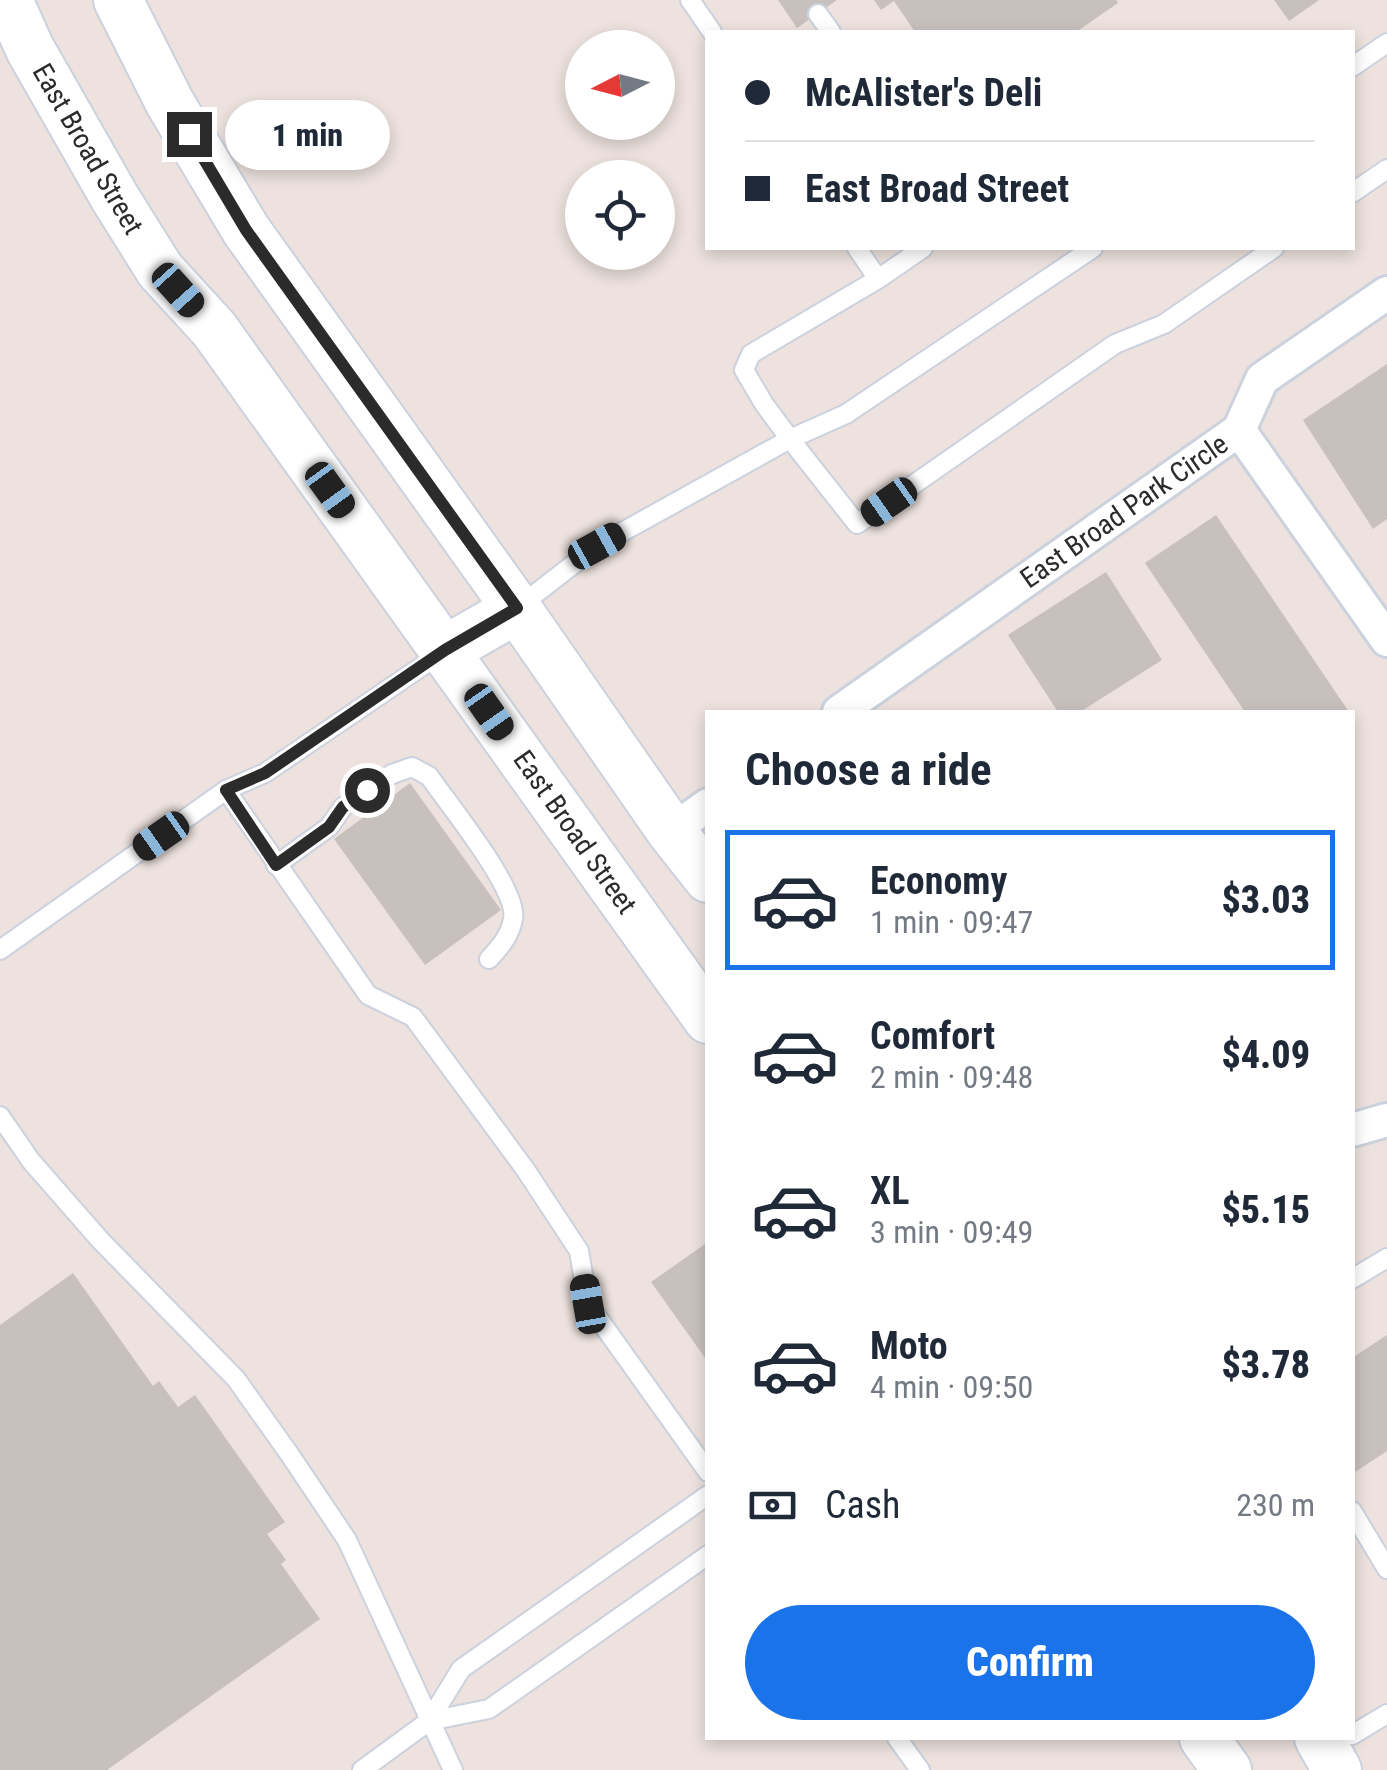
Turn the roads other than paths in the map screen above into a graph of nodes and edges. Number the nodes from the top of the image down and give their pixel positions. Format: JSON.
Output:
{"nodes":[{"id":1,"x":8,"y":0,"type":"edge"},
{"id":2,"x":118,"y":0,"type":"edge"},
{"id":3,"x":690,"y":0,"type":"edge"},
{"id":4,"x":818,"y":14,"type":"dead end"},
{"id":5,"x":711,"y":30,"type":"edge"},
{"id":6,"x":830,"y":30,"type":"edge"},
{"id":7,"x":1387,"y":42,"type":"edge"},
{"id":8,"x":1355,"y":64,"type":"edge"},
{"id":9,"x":1387,"y":169,"type":"edge"},
{"id":10,"x":1355,"y":191,"type":"edge"},
{"id":11,"x":858,"y":250,"type":"edge"},
{"id":12,"x":920,"y":250,"type":"edge"},
{"id":13,"x":1090,"y":250,"type":"edge"},
{"id":14,"x":1271,"y":250,"type":"edge"},
{"id":15,"x":878,"y":279,"type":"junction"},
{"id":16,"x":1387,"y":293,"type":"edge"},
{"id":17,"x":1239,"y":430,"type":"junction"},
{"id":18,"x":790,"y":438,"type":"junction"},
{"id":19,"x":517,"y":608,"type":"junction"},
{"id":20,"x":1387,"y":640,"type":"edge"},
{"id":21,"x":445,"y":650,"type":"junction"},
{"id":22,"x":841,"y":710,"type":"edge"},
{"id":23,"x":226,"y":790,"type":"junction"},
{"id":24,"x":689,"y":818,"type":"edge"},
{"id":25,"x":276,"y":865,"type":"junction"},
{"id":26,"x":705,"y":869,"type":"edge"},
{"id":27,"x":0,"y":950,"type":"edge"},
{"id":28,"x":489,"y":960,"type":"dead end"},
{"id":29,"x":705,"y":1015,"type":"edge"},
{"id":30,"x":0,"y":1116,"type":"edge"},
{"id":31,"x":1387,"y":1120,"type":"edge"},
{"id":32,"x":1355,"y":1129,"type":"edge"},
{"id":33,"x":1387,"y":1258,"type":"edge"},
{"id":34,"x":1355,"y":1277,"type":"edge"},
{"id":35,"x":705,"y":1468,"type":"edge"},
{"id":36,"x":705,"y":1497,"type":"edge"},
{"id":37,"x":1355,"y":1516,"type":"edge"},
{"id":38,"x":705,"y":1557,"type":"edge"},
{"id":39,"x":1387,"y":1570,"type":"edge"},
{"id":40,"x":1387,"y":1714,"type":"edge"},
{"id":41,"x":430,"y":1721,"type":"junction"},
{"id":42,"x":1355,"y":1733,"type":"edge"},
{"id":43,"x":898,"y":1740,"type":"edge"},
{"id":44,"x":1205,"y":1740,"type":"edge"},
{"id":45,"x":362,"y":1770,"type":"edge"},
{"id":46,"x":454,"y":1770,"type":"edge"},
{"id":47,"x":920,"y":1770,"type":"edge"},
{"id":48,"x":1227,"y":1770,"type":"edge"}],
"edges":[{"from":1,"to":21,"type":"main road","name":"East Broad Street"},
{"from":2,"to":19,"type":"main road"},
{"from":3,"to":5,"type":"lane"},
{"from":4,"to":6,"type":"lane"},
{"from":7,"to":8,"type":"lane"},
{"from":9,"to":10,"type":"lane"},
{"from":11,"to":15,"type":"lane"},
{"from":12,"to":15,"type":"lane"},
{"from":13,"to":18,"type":"lane"},
{"from":14,"to":18,"type":"lane"},
{"from":15,"to":18,"type":"lane"},
{"from":16,"to":17,"type":"street","name":"East Broad Park Circle"},
{"from":17,"to":20,"type":"street"},
{"from":17,"to":22,"type":"street","name":"East Broad Park Circle"},
{"from":18,"to":19,"type":"lane"},
{"from":19,"to":21,"type":"main road"},
{"from":19,"to":24,"type":"main road"},
{"from":21,"to":23,"type":"lane"},
{"from":21,"to":29,"type":"main road","name":"East Broad Street"},
{"from":23,"to":25,"type":"lane"},
{"from":23,"to":27,"type":"lane"},
{"from":24,"to":26,"type":"main road"},
{"from":25,"to":28,"type":"lane"},
{"from":25,"to":35,"type":"lane"},
{"from":30,"to":41,"type":"lane"},
{"from":31,"to":32,"type":"street"},
{"from":33,"to":34,"type":"lane"},
{"from":36,"to":41,"type":"lane"},
{"from":37,"to":39,"type":"lane"},
{"from":38,"to":41,"type":"lane"},
{"from":40,"to":42,"type":"lane"},
{"from":41,"to":45,"type":"lane"},
{"from":41,"to":46,"type":"lane"},
{"from":43,"to":47,"type":"lane"},
{"from":44,"to":48,"type":"main road"}]}
